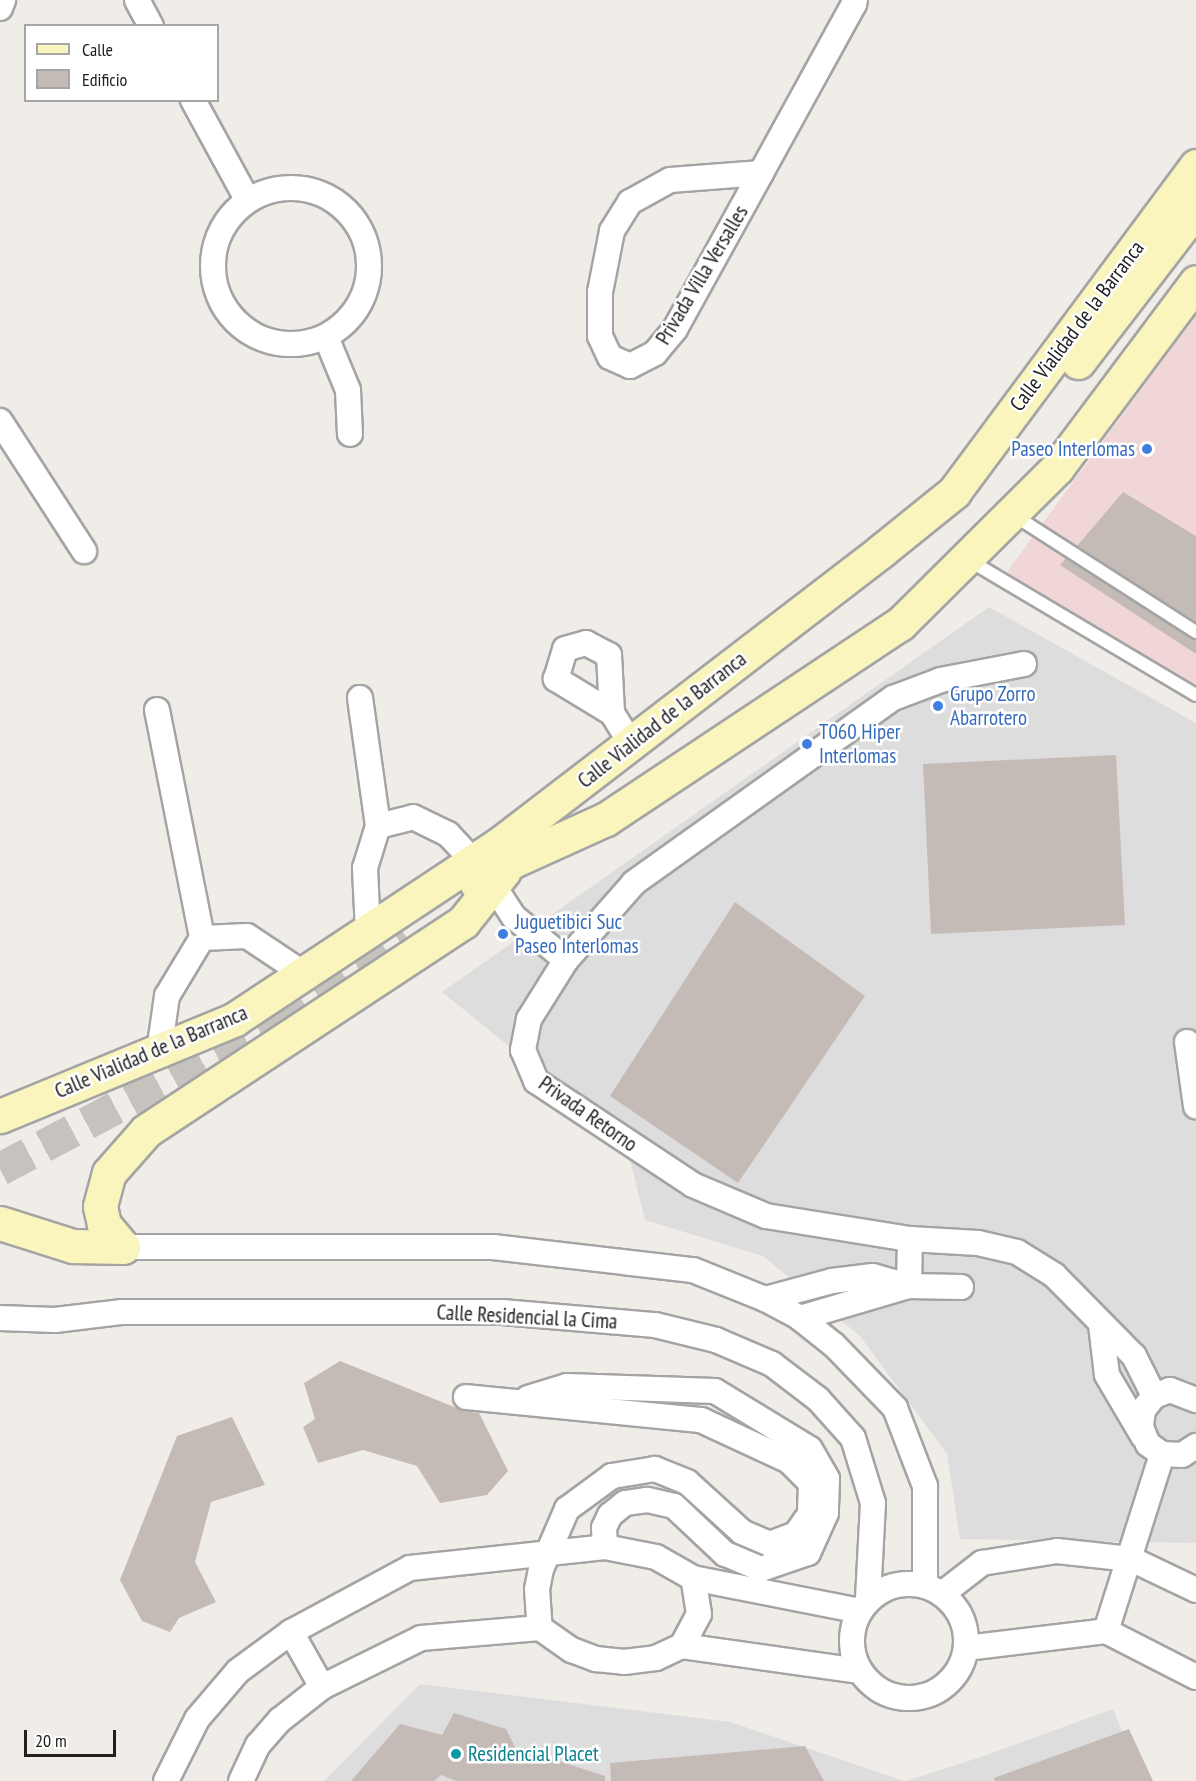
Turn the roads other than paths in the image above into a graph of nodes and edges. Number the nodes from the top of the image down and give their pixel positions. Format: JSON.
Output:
{"nodes":[{"id":1,"x":3,"y":0,"type":"edge"},
{"id":2,"x":137,"y":0,"type":"edge"},
{"id":3,"x":855,"y":0,"type":"edge"},
{"id":4,"x":0,"y":8,"type":"edge"},
{"id":5,"x":150,"y":24,"type":"edge"},
{"id":6,"x":194,"y":102,"type":"edge"},
{"id":7,"x":1196,"y":166,"type":"edge"},
{"id":8,"x":761,"y":172,"type":"junction"},
{"id":9,"x":248,"y":199,"type":"junction"},
{"id":10,"x":1196,"y":209,"type":"edge"},
{"id":11,"x":1196,"y":282,"type":"edge"},
{"id":12,"x":326,"y":337,"type":"junction"},
{"id":13,"x":0,"y":421,"type":"edge"},
{"id":14,"x":350,"y":434,"type":"dead end"},
{"id":15,"x":978,"y":459,"type":"junction"},
{"id":16,"x":1011,"y":514,"type":"junction"},
{"id":17,"x":84,"y":551,"type":"dead end"},
{"id":18,"x":966,"y":558,"type":"junction"},
{"id":19,"x":1196,"y":632,"type":"edge"},
{"id":20,"x":1024,"y":664,"type":"dead end"},
{"id":21,"x":1196,"y":695,"type":"edge"},
{"id":22,"x":360,"y":698,"type":"dead end"},
{"id":23,"x":157,"y":710,"type":"dead end"},
{"id":24,"x":612,"y":713,"type":"junction"},
{"id":25,"x":631,"y":744,"type":"junction"},
{"id":26,"x":378,"y":826,"type":"junction"},
{"id":27,"x":492,"y":870,"type":"junction"},
{"id":28,"x":368,"y":932,"type":"junction"},
{"id":29,"x":403,"y":932,"type":"tunnel mouth"},
{"id":30,"x":202,"y":938,"type":"junction"},
{"id":31,"x":566,"y":960,"type":"junction"},
{"id":32,"x":304,"y":974,"type":"junction"},
{"id":33,"x":1187,"y":1042,"type":"dead end"},
{"id":34,"x":159,"y":1052,"type":"junction"},
{"id":35,"x":1196,"y":1106,"type":"edge"},
{"id":36,"x":0,"y":1116,"type":"edge"},
{"id":37,"x":0,"y":1223,"type":"edge"},
{"id":38,"x":910,"y":1239,"type":"junction"},
{"id":39,"x":123,"y":1247,"type":"junction"},
{"id":40,"x":909,"y":1286,"type":"junction"},
{"id":41,"x":961,"y":1287,"type":"dead end"},
{"id":42,"x":765,"y":1299,"type":"junction"},
{"id":43,"x":0,"y":1318,"type":"edge"},
{"id":44,"x":800,"y":1318,"type":"junction"},
{"id":45,"x":1101,"y":1325,"type":"junction"},
{"id":46,"x":1193,"y":1391,"type":"edge"},
{"id":47,"x":1154,"y":1396,"type":"junction"},
{"id":48,"x":466,"y":1397,"type":"dead end"},
{"id":49,"x":523,"y":1399,"type":"junction"},
{"id":50,"x":1196,"y":1446,"type":"edge"},
{"id":51,"x":1155,"y":1449,"type":"junction"},
{"id":52,"x":605,"y":1547,"type":"junction"},
{"id":53,"x":549,"y":1551,"type":"junction"},
{"id":54,"x":1131,"y":1559,"type":"junction"},
{"id":55,"x":693,"y":1578,"type":"junction"},
{"id":56,"x":934,"y":1590,"type":"junction"},
{"id":57,"x":1196,"y":1590,"type":"edge"},
{"id":58,"x":864,"y":1606,"type":"junction"},
{"id":59,"x":540,"y":1628,"type":"junction"},
{"id":60,"x":1106,"y":1630,"type":"junction"},
{"id":61,"x":291,"y":1632,"type":"junction"},
{"id":62,"x":682,"y":1646,"type":"junction"},
{"id":63,"x":966,"y":1648,"type":"junction"},
{"id":64,"x":860,"y":1671,"type":"junction"},
{"id":65,"x":1196,"y":1677,"type":"edge"},
{"id":66,"x":322,"y":1687,"type":"junction"},
{"id":67,"x":166,"y":1781,"type":"edge"},
{"id":68,"x":241,"y":1781,"type":"edge"}],
"edges":[{"from":1,"to":4,"type":"street"},
{"from":2,"to":5,"type":"street"},
{"from":3,"to":8,"type":"street","name":"Privada Villa Versalles"},
{"from":6,"to":9,"type":"street"},
{"from":7,"to":15,"type":"main road","name":"Calle Vialidad de la Barranca"},
{"from":8,"to":8,"type":"street","name":"Privada Villa Versalles"},
{"from":9,"to":12,"type":"street"},
{"from":9,"to":12,"type":"street"},
{"from":10,"to":15,"type":"main road"},
{"from":11,"to":16,"type":"main road","name":"Calle Vialidad de la Barranca"},
{"from":12,"to":14,"type":"street"},
{"from":13,"to":17,"type":"street"},
{"from":15,"to":25,"type":"main road","name":"Calle Vialidad de la Barranca"},
{"from":16,"to":18,"type":"main road","name":"Calle Vialidad de la Barranca"},
{"from":16,"to":19,"type":"lane"},
{"from":18,"to":21,"type":"lane"},
{"from":18,"to":27,"type":"main road","name":"Calle Vialidad de la Barranca"},
{"from":20,"to":31,"type":"street","name":"Privada Retorno"},
{"from":22,"to":26,"type":"street"},
{"from":23,"to":30,"type":"street"},
{"from":24,"to":24,"type":"street"},
{"from":24,"to":25,"type":"street"},
{"from":25,"to":27,"type":"main road","name":"Calle Vialidad de la Barranca"},
{"from":26,"to":27,"type":"street"},
{"from":26,"to":28,"type":"street"},
{"from":27,"to":28,"type":"main road","name":"Calle Vialidad de la Barranca"},
{"from":27,"to":29,"type":"main road","name":"Calle Vialidad de la Barranca"},
{"from":27,"to":31,"type":"street"},
{"from":27,"to":39,"type":"main road"},
{"from":28,"to":32,"type":"main road","name":"Calle Vialidad de la Barranca"},
{"from":30,"to":32,"type":"street"},
{"from":30,"to":34,"type":"street"},
{"from":31,"to":38,"type":"street","name":"Privada Retorno"},
{"from":32,"to":34,"type":"main road","name":"Calle Vialidad de la Barranca"},
{"from":33,"to":35,"type":"street"},
{"from":34,"to":36,"type":"main road","name":"Calle Vialidad de la Barranca"},
{"from":37,"to":39,"type":"main road"},
{"from":38,"to":40,"type":"street"},
{"from":38,"to":45,"type":"street","name":"Privada Retorno"},
{"from":39,"to":42,"type":"street"},
{"from":40,"to":41,"type":"street"},
{"from":40,"to":42,"type":"street"},
{"from":40,"to":44,"type":"street"},
{"from":42,"to":44,"type":"street"},
{"from":43,"to":58,"type":"street","name":"Calle Residencial la Cima"},
{"from":44,"to":56,"type":"street"},
{"from":45,"to":47,"type":"street","name":"Privada Retorno"},
{"from":45,"to":51,"type":"street"},
{"from":46,"to":47,"type":"street"},
{"from":47,"to":51,"type":"street"},
{"from":48,"to":49,"type":"street"},
{"from":49,"to":52,"type":"street"},
{"from":49,"to":53,"type":"street"},
{"from":50,"to":51,"type":"street"},
{"from":51,"to":54,"type":"street"},
{"from":52,"to":53,"type":"street"},
{"from":52,"to":55,"type":"street"},
{"from":53,"to":59,"type":"street"},
{"from":53,"to":61,"type":"street"},
{"from":54,"to":56,"type":"street"},
{"from":54,"to":57,"type":"street"},
{"from":54,"to":60,"type":"street"},
{"from":55,"to":58,"type":"street"},
{"from":55,"to":62,"type":"street"},
{"from":56,"to":58,"type":"street"},
{"from":56,"to":63,"type":"street"},
{"from":58,"to":64,"type":"street"},
{"from":59,"to":62,"type":"street"},
{"from":59,"to":66,"type":"street"},
{"from":60,"to":63,"type":"street"},
{"from":60,"to":65,"type":"street"},
{"from":61,"to":66,"type":"street"},
{"from":61,"to":67,"type":"street"},
{"from":62,"to":64,"type":"street"},
{"from":63,"to":64,"type":"street"},
{"from":66,"to":68,"type":"street"}]}
